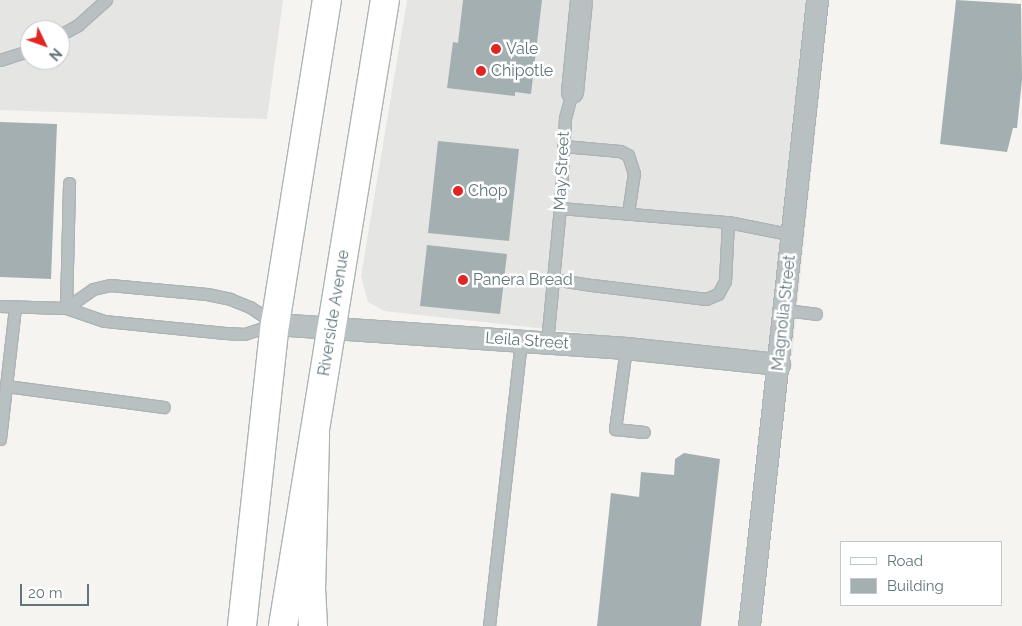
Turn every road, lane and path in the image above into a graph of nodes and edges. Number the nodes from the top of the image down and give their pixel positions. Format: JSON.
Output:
{"nodes":[{"id":1,"x":106,"y":0,"type":"edge"},
{"id":2,"x":327,"y":0,"type":"edge"},
{"id":3,"x":385,"y":0,"type":"edge"},
{"id":4,"x":581,"y":0,"type":"edge"},
{"id":5,"x":817,"y":0,"type":"edge"},
{"id":6,"x":70,"y":29,"type":"edge"},
{"id":7,"x":20,"y":53,"type":"edge"},
{"id":8,"x":0,"y":60,"type":"edge"},
{"id":9,"x":572,"y":92,"type":"joint"},
{"id":10,"x":563,"y":146,"type":"junction"},
{"id":11,"x":69,"y":183,"type":"dead end"},
{"id":12,"x":560,"y":208,"type":"junction"},
{"id":13,"x":628,"y":214,"type":"junction"},
{"id":14,"x":728,"y":222,"type":"junction"},
{"id":15,"x":793,"y":234,"type":"junction"},
{"id":16,"x":553,"y":278,"type":"junction"},
{"id":17,"x":0,"y":306,"type":"edge"},
{"id":18,"x":15,"y":307,"type":"junction"},
{"id":19,"x":66,"y":308,"type":"junction"},
{"id":20,"x":785,"y":310,"type":"junction"},
{"id":21,"x":816,"y":314,"type":"dead end"},
{"id":22,"x":275,"y":324,"type":"junction"},
{"id":23,"x":332,"y":326,"type":"junction"},
{"id":24,"x":521,"y":342,"type":"junction"},
{"id":25,"x":547,"y":342,"type":"junction"},
{"id":26,"x":626,"y":348,"type":"junction"},
{"id":27,"x":779,"y":364,"type":"junction"},
{"id":28,"x":6,"y":386,"type":"junction"},
{"id":29,"x":164,"y":407,"type":"dead end"},
{"id":30,"x":644,"y":432,"type":"dead end"},
{"id":31,"x":315,"y":435,"type":"junction"},
{"id":32,"x":0,"y":439,"type":"edge"},
{"id":33,"x":242,"y":626,"type":"edge"},
{"id":34,"x":283,"y":626,"type":"edge"},
{"id":35,"x":313,"y":626,"type":"edge"},
{"id":36,"x":489,"y":626,"type":"edge"},
{"id":37,"x":749,"y":626,"type":"edge"}],
"edges":[{"from":1,"to":6,"type":"lane"},
{"from":2,"to":22,"type":"main road"},
{"from":3,"to":23,"type":"main road","name":"Riverside Avenue"},
{"from":4,"to":9,"type":"street","name":"May Street"},
{"from":5,"to":15,"type":"street","name":"Magnolia Street"},
{"from":7,"to":8,"type":"lane"},
{"from":9,"to":10,"type":"lane","name":"May Street"},
{"from":10,"to":12,"type":"lane","name":"May Street"},
{"from":10,"to":13,"type":"lane"},
{"from":11,"to":19,"type":"lane"},
{"from":12,"to":13,"type":"lane"},
{"from":12,"to":16,"type":"lane","name":"May Street"},
{"from":13,"to":14,"type":"lane"},
{"from":14,"to":15,"type":"lane"},
{"from":14,"to":16,"type":"lane"},
{"from":15,"to":20,"type":"street","name":"Magnolia Street"},
{"from":16,"to":25,"type":"lane","name":"May Street"},
{"from":17,"to":18,"type":"lane"},
{"from":18,"to":19,"type":"lane"},
{"from":18,"to":28,"type":"lane"},
{"from":19,"to":22,"type":"lane"},
{"from":19,"to":22,"type":"lane"},
{"from":20,"to":21,"type":"lane"},
{"from":20,"to":27,"type":"street","name":"Magnolia Street"},
{"from":22,"to":23,"type":"street","name":"Leila Street"},
{"from":22,"to":33,"type":"main road"},
{"from":23,"to":24,"type":"street","name":"Leila Street"},
{"from":23,"to":31,"type":"main road","name":"Riverside Avenue"},
{"from":24,"to":25,"type":"street","name":"Leila Street"},
{"from":24,"to":36,"type":"lane"},
{"from":25,"to":26,"type":"street","name":"Leila Street"},
{"from":26,"to":27,"type":"street","name":"Leila Street"},
{"from":26,"to":30,"type":"lane"},
{"from":27,"to":37,"type":"street","name":"Magnolia Street"},
{"from":28,"to":29,"type":"lane"},
{"from":28,"to":32,"type":"lane"},
{"from":31,"to":34,"type":"main road","name":"Riverside Avenue"},
{"from":31,"to":35,"type":"main road"}]}
